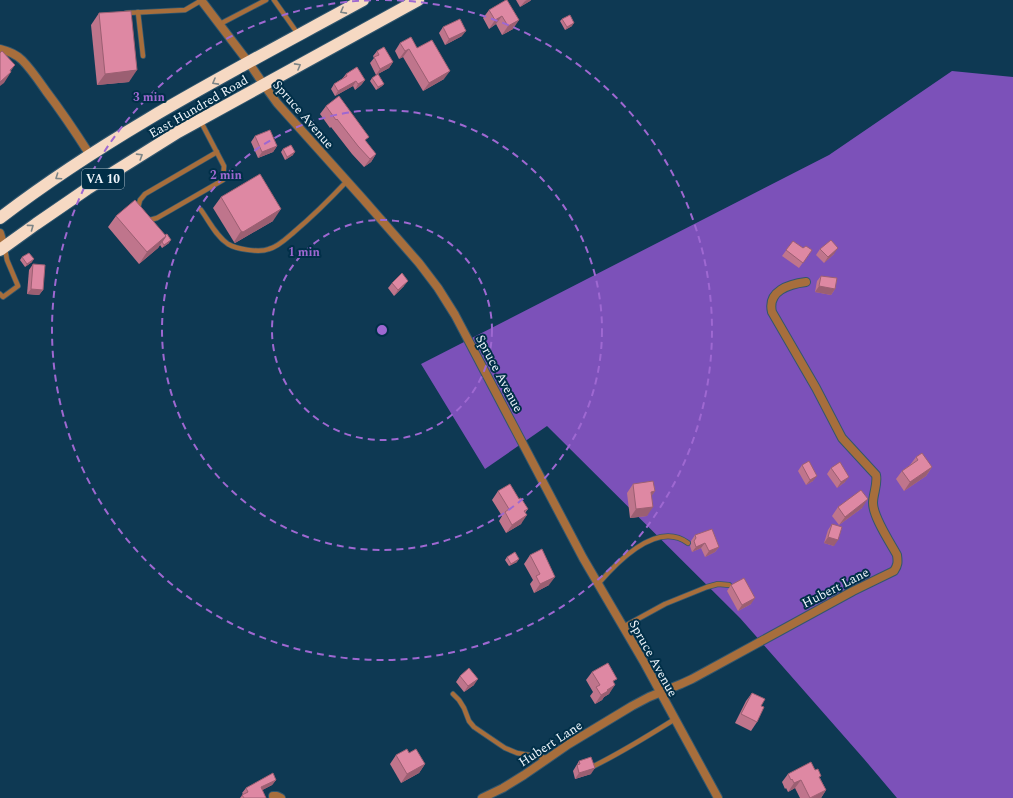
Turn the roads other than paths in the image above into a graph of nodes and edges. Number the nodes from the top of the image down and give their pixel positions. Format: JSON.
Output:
{"nodes":[{"id":1,"x":202,"y":0,"type":"edge"},
{"id":2,"x":266,"y":0,"type":"edge"},
{"id":3,"x":274,"y":0,"type":"edge"},
{"id":4,"x":363,"y":0,"type":"edge"},
{"id":5,"x":418,"y":0,"type":"edge"},
{"id":6,"x":138,"y":12,"type":"junction"},
{"id":7,"x":123,"y":13,"type":"edge"},
{"id":8,"x":220,"y":24,"type":"junction"},
{"id":9,"x":299,"y":35,"type":"junction"},
{"id":10,"x":0,"y":49,"type":"edge"},
{"id":11,"x":143,"y":56,"type":"dead end"},
{"id":12,"x":249,"y":63,"type":"junction"},
{"id":13,"x":264,"y":85,"type":"junction"},
{"id":14,"x":200,"y":120,"type":"junction"},
{"id":15,"x":217,"y":152,"type":"junction"},
{"id":16,"x":90,"y":155,"type":"junction"},
{"id":17,"x":347,"y":181,"type":"junction"},
{"id":18,"x":201,"y":210,"type":"dead end"},
{"id":19,"x":141,"y":213,"type":"edge"},
{"id":20,"x":0,"y":218,"type":"edge"},
{"id":21,"x":144,"y":218,"type":"edge"},
{"id":22,"x":0,"y":233,"type":"edge"},
{"id":23,"x":2,"y":248,"type":"edge"},
{"id":24,"x":806,"y":282,"type":"dead end"},
{"id":25,"x":0,"y":294,"type":"edge"},
{"id":26,"x":688,"y":543,"type":"dead end"},
{"id":27,"x":598,"y":584,"type":"junction"},
{"id":28,"x":729,"y":585,"type":"dead end"},
{"id":29,"x":623,"y":628,"type":"junction"},
{"id":30,"x":660,"y":693,"type":"junction"},
{"id":31,"x":453,"y":694,"type":"dead end"},
{"id":32,"x":674,"y":719,"type":"junction"},
{"id":33,"x":548,"y":758,"type":"junction"},
{"id":34,"x":594,"y":766,"type":"edge"},
{"id":35,"x":482,"y":798,"type":"edge"},
{"id":36,"x":718,"y":798,"type":"edge"}],
"edges":[{"from":1,"to":6,"type":"lane"},
{"from":1,"to":8,"type":"street","name":"Spruce Avenue"},
{"from":2,"to":8,"type":"lane"},
{"from":3,"to":9,"type":"lane"},
{"from":4,"to":9,"type":"highway","name":"East Hundred Road","number":"VA 10","one_way":true},
{"from":13,"to":5,"type":"highway","name":"East Hundred Road","number":"VA 10","one_way":true},
{"from":6,"to":7,"type":"lane"},
{"from":6,"to":11,"type":"lane"},
{"from":8,"to":12,"type":"street","name":"Spruce Avenue"},
{"from":9,"to":12,"type":"highway","name":"East Hundred Road","number":"VA 10"},
{"from":10,"to":16,"type":"street"},
{"from":12,"to":13,"type":"street","name":"Spruce Avenue"},
{"from":12,"to":16,"type":"highway","name":"East Hundred Road","number":"VA 10","one_way":true},
{"from":13,"to":14,"type":"highway","name":"East Hundred Road","number":"VA 10"},
{"from":13,"to":17,"type":"street","name":"Spruce Avenue"},
{"from":14,"to":15,"type":"lane"},
{"from":23,"to":14,"type":"highway","name":"East Hundred Road","number":"VA 10","one_way":true},
{"from":15,"to":19,"type":"lane"},
{"from":15,"to":21,"type":"lane"},
{"from":16,"to":20,"type":"highway","name":"East Hundred Road","number":"VA 10","one_way":true},
{"from":17,"to":18,"type":"lane"},
{"from":17,"to":27,"type":"street","name":"Spruce Avenue"},
{"from":22,"to":23,"type":"street"},
{"from":23,"to":25,"type":"lane"},
{"from":24,"to":30,"type":"street","name":"Hubert Lane"},
{"from":26,"to":27,"type":"lane"},
{"from":27,"to":29,"type":"street","name":"Spruce Avenue"},
{"from":28,"to":29,"type":"lane"},
{"from":29,"to":30,"type":"street","name":"Spruce Avenue"},
{"from":30,"to":32,"type":"street","name":"Spruce Avenue"},
{"from":30,"to":33,"type":"street","name":"Hubert Lane"},
{"from":31,"to":33,"type":"lane"},
{"from":32,"to":34,"type":"lane"},
{"from":32,"to":36,"type":"street","name":"Spruce Avenue"},
{"from":33,"to":35,"type":"street","name":"Hubert Lane"}]}
